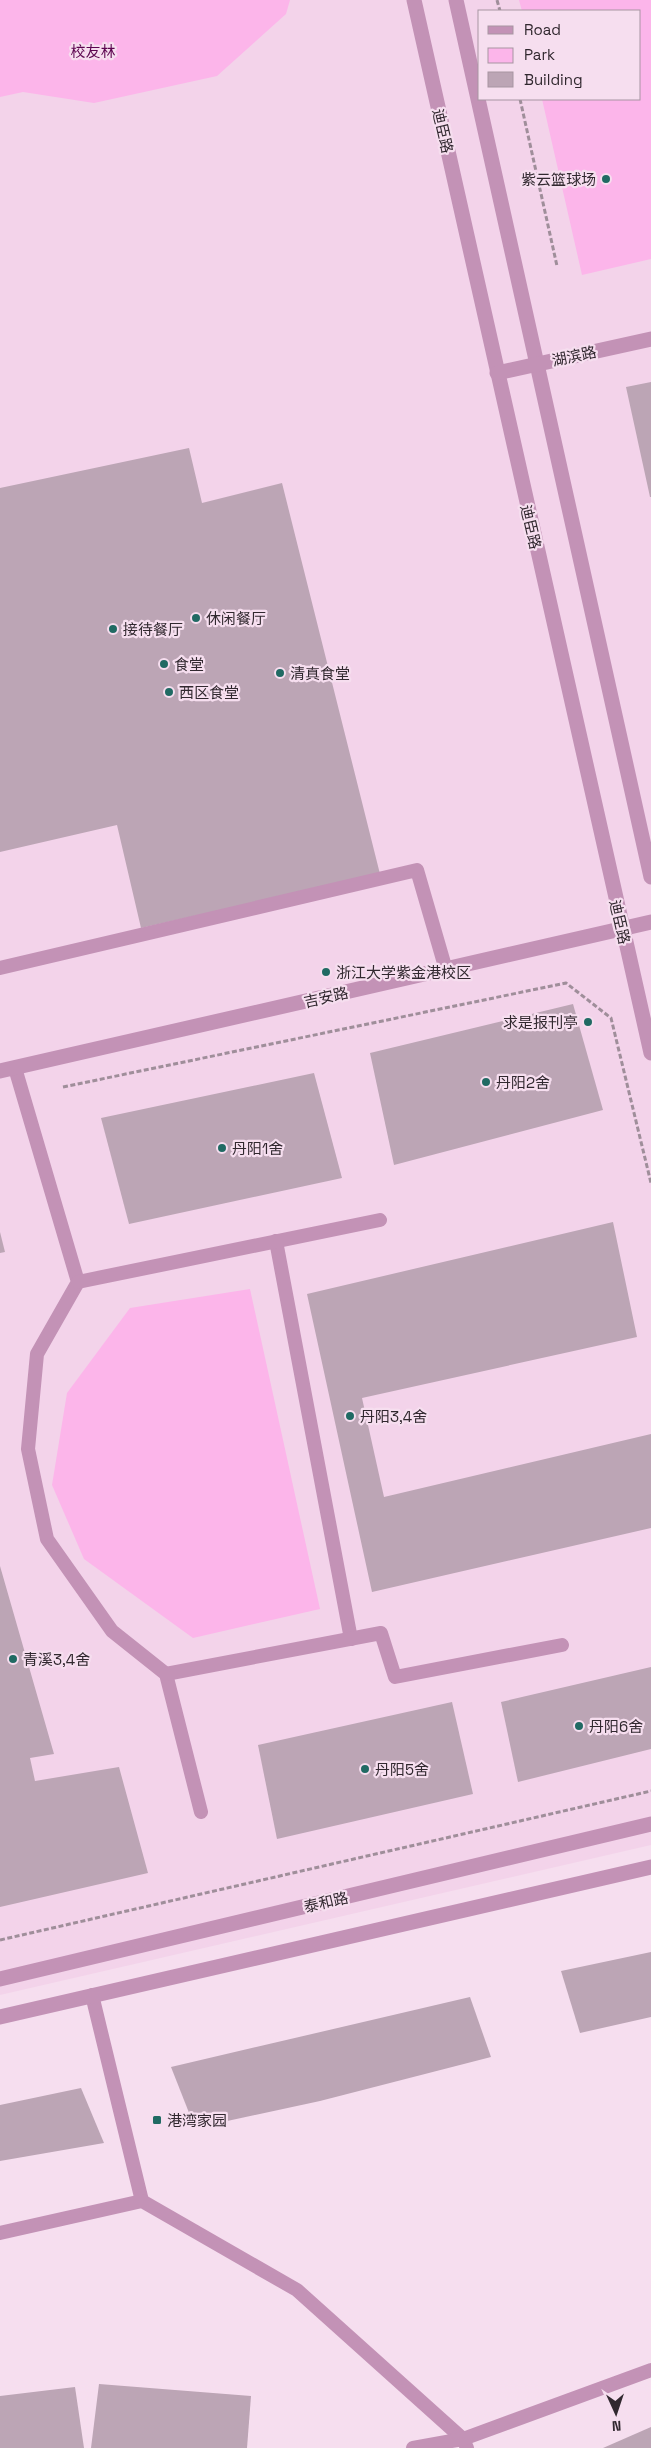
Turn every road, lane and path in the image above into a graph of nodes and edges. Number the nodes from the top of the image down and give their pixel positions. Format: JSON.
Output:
{"nodes":[{"id":1,"x":414,"y":0,"type":"edge"},
{"id":2,"x":456,"y":0,"type":"edge"},
{"id":3,"x":478,"y":99,"type":"edge"},
{"id":4,"x":478,"y":100,"type":"edge"},
{"id":5,"x":520,"y":100,"type":"edge"},
{"id":6,"x":557,"y":266,"type":"dead end"},
{"id":7,"x":651,"y":339,"type":"edge"},
{"id":8,"x":537,"y":364,"type":"junction"},
{"id":9,"x":497,"y":373,"type":"junction"},
{"id":10,"x":651,"y":877,"type":"edge"},
{"id":11,"x":651,"y":922,"type":"edge"},
{"id":12,"x":622,"y":929,"type":"junction"},
{"id":13,"x":0,"y":968,"type":"edge"},
{"id":14,"x":446,"y":970,"type":"junction"},
{"id":15,"x":651,"y":1053,"type":"edge"},
{"id":16,"x":15,"y":1068,"type":"junction"},
{"id":17,"x":0,"y":1071,"type":"edge"},
{"id":18,"x":63,"y":1087,"type":"dead end"},
{"id":19,"x":651,"y":1183,"type":"edge"},
{"id":20,"x":380,"y":1220,"type":"dead end"},
{"id":21,"x":276,"y":1241,"type":"junction"},
{"id":22,"x":78,"y":1282,"type":"junction"},
{"id":23,"x":351,"y":1639,"type":"junction"},
{"id":24,"x":562,"y":1645,"type":"dead end"},
{"id":25,"x":166,"y":1674,"type":"junction"},
{"id":26,"x":651,"y":1791,"type":"edge"},
{"id":27,"x":201,"y":1812,"type":"dead end"},
{"id":28,"x":651,"y":1824,"type":"edge"},
{"id":29,"x":651,"y":1866,"type":"edge"},
{"id":30,"x":0,"y":1940,"type":"edge"},
{"id":31,"x":0,"y":1979,"type":"edge"},
{"id":32,"x":92,"y":1995,"type":"junction"},
{"id":33,"x":0,"y":2017,"type":"edge"},
{"id":34,"x":142,"y":2201,"type":"junction"},
{"id":35,"x":0,"y":2234,"type":"edge"},
{"id":36,"x":651,"y":2370,"type":"edge"},
{"id":37,"x":465,"y":2444,"type":"edge"},
{"id":38,"x":414,"y":2448,"type":"edge"}],
"edges":[{"from":1,"to":9,"type":"street","name":"迪臣路"},
{"from":2,"to":3,"type":"street"},
{"from":4,"to":8,"type":"street"},
{"from":5,"to":6,"type":"path"},
{"from":7,"to":8,"type":"street","name":"湖滨路"},
{"from":8,"to":9,"type":"street","name":"湖滨路"},
{"from":8,"to":10,"type":"street"},
{"from":9,"to":12,"type":"street","name":"迪臣路"},
{"from":11,"to":12,"type":"street","name":"吉安路"},
{"from":12,"to":14,"type":"street","name":"吉安路"},
{"from":12,"to":15,"type":"street","name":"迪臣路"},
{"from":13,"to":14,"type":"lane"},
{"from":14,"to":16,"type":"street","name":"吉安路"},
{"from":16,"to":17,"type":"street","name":"吉安路"},
{"from":16,"to":22,"type":"lane"},
{"from":18,"to":19,"type":"path"},
{"from":20,"to":21,"type":"lane"},
{"from":21,"to":22,"type":"lane"},
{"from":21,"to":23,"type":"lane"},
{"from":22,"to":25,"type":"lane"},
{"from":23,"to":24,"type":"lane"},
{"from":23,"to":25,"type":"lane"},
{"from":25,"to":27,"type":"lane"},
{"from":26,"to":30,"type":"path"},
{"from":28,"to":31,"type":"street","name":"泰和路"},
{"from":29,"to":32,"type":"street"},
{"from":32,"to":33,"type":"street"},
{"from":32,"to":34,"type":"lane"},
{"from":34,"to":35,"type":"lane"},
{"from":34,"to":37,"type":"lane"},
{"from":36,"to":37,"type":"lane"},
{"from":37,"to":38,"type":"lane"}]}
